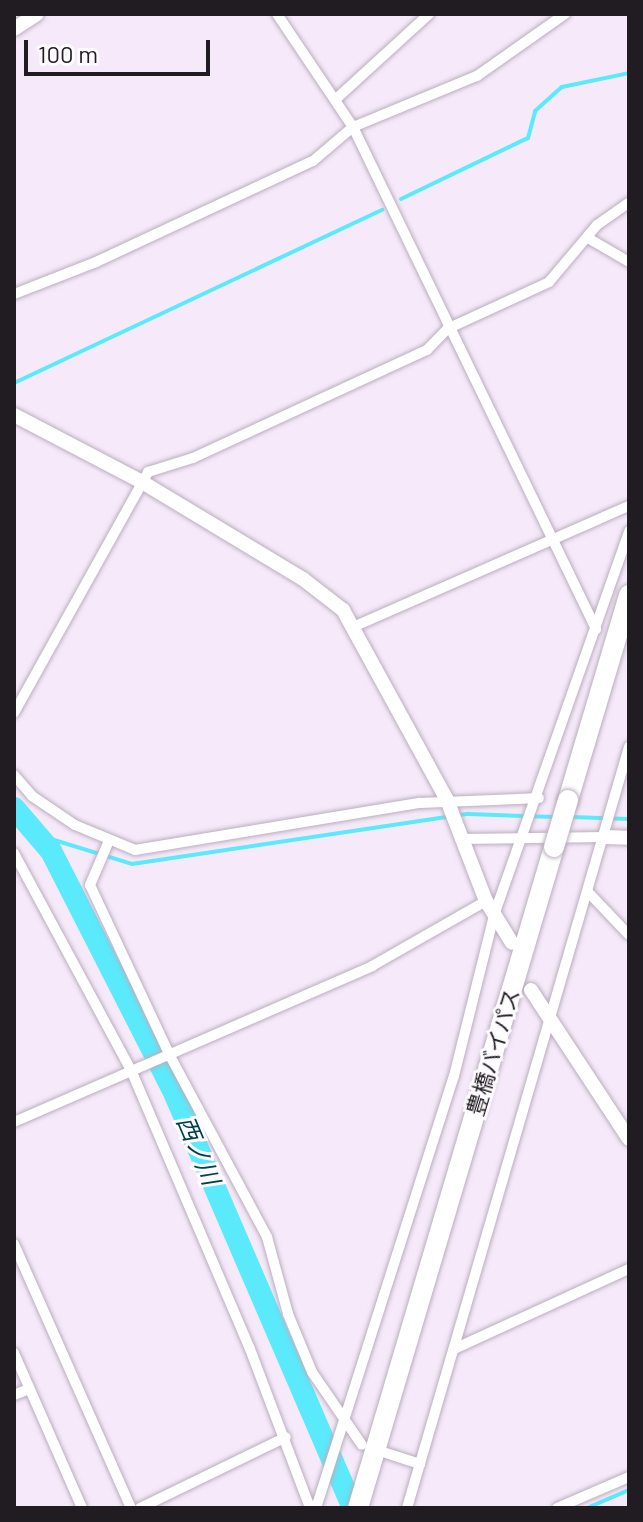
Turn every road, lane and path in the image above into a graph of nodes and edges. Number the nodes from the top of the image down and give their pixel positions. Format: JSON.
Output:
{"nodes":[{"id":1,"x":37,"y":14,"type":"edge"},
{"id":2,"x":277,"y":14,"type":"edge"},
{"id":3,"x":429,"y":14,"type":"edge"},
{"id":4,"x":565,"y":14,"type":"edge"},
{"id":5,"x":14,"y":29,"type":"edge"},
{"id":6,"x":336,"y":99,"type":"junction"},
{"id":7,"x":353,"y":127,"type":"junction"},
{"id":8,"x":629,"y":203,"type":"edge"},
{"id":9,"x":588,"y":238,"type":"junction"},
{"id":10,"x":629,"y":262,"type":"edge"},
{"id":11,"x":14,"y":294,"type":"edge"},
{"id":12,"x":447,"y":329,"type":"junction"},
{"id":13,"x":14,"y":415,"type":"edge"},
{"id":14,"x":142,"y":482,"type":"junction"},
{"id":15,"x":629,"y":506,"type":"edge"},
{"id":16,"x":629,"y":531,"type":"edge"},
{"id":17,"x":549,"y":540,"type":"junction"},
{"id":18,"x":629,"y":595,"type":"edge"},
{"id":19,"x":353,"y":627,"type":"junction"},
{"id":20,"x":596,"y":629,"type":"junction"},
{"id":21,"x":14,"y":713,"type":"edge"},
{"id":22,"x":629,"y":747,"type":"edge"},
{"id":23,"x":14,"y":775,"type":"edge"},
{"id":24,"x":537,"y":802,"type":"junction"},
{"id":25,"x":629,"y":803,"type":"edge"},
{"id":26,"x":448,"y":804,"type":"junction"},
{"id":27,"x":613,"y":807,"type":"junction"},
{"id":28,"x":527,"y":830,"type":"junction"},
{"id":29,"x":460,"y":833,"type":"junction"},
{"id":30,"x":606,"y":833,"type":"junction"},
{"id":31,"x":629,"y":838,"type":"edge"},
{"id":32,"x":107,"y":845,"type":"junction"},
{"id":33,"x":14,"y":853,"type":"edge"},
{"id":34,"x":588,"y":892,"type":"junction"},
{"id":35,"x":486,"y":901,"type":"junction"},
{"id":36,"x":494,"y":915,"type":"junction"},
{"id":37,"x":629,"y":935,"type":"edge"},
{"id":38,"x":512,"y":943,"type":"dead end"},
{"id":39,"x":531,"y":990,"type":"dead end"},
{"id":40,"x":549,"y":1014,"type":"junction"},
{"id":41,"x":168,"y":1054,"type":"junction"},
{"id":42,"x":131,"y":1070,"type":"junction"},
{"id":43,"x":14,"y":1122,"type":"edge"},
{"id":44,"x":629,"y":1139,"type":"edge"},
{"id":45,"x":14,"y":1244,"type":"edge"},
{"id":46,"x":629,"y":1269,"type":"edge"},
{"id":47,"x":454,"y":1349,"type":"junction"},
{"id":48,"x":14,"y":1353,"type":"edge"},
{"id":49,"x":29,"y":1389,"type":"junction"},
{"id":50,"x":14,"y":1395,"type":"edge"},
{"id":51,"x":343,"y":1429,"type":"junction"},
{"id":52,"x":286,"y":1437,"type":"junction"},
{"id":53,"x":362,"y":1445,"type":"dead end"},
{"id":54,"x":386,"y":1453,"type":"dead end"},
{"id":55,"x":420,"y":1464,"type":"junction"},
{"id":56,"x":629,"y":1477,"type":"edge"},
{"id":57,"x":361,"y":1498,"type":"edge"},
{"id":58,"x":82,"y":1508,"type":"edge"},
{"id":59,"x":131,"y":1508,"type":"edge"},
{"id":60,"x":140,"y":1508,"type":"edge"},
{"id":61,"x":310,"y":1508,"type":"edge"},
{"id":62,"x":316,"y":1508,"type":"edge"},
{"id":63,"x":407,"y":1508,"type":"edge"},
{"id":64,"x":557,"y":1508,"type":"edge"}],
"edges":[{"from":1,"to":5,"type":"street"},
{"from":2,"to":6,"type":"street"},
{"from":3,"to":6,"type":"street"},
{"from":4,"to":7,"type":"street"},
{"from":6,"to":7,"type":"street"},
{"from":7,"to":11,"type":"street"},
{"from":7,"to":12,"type":"street"},
{"from":8,"to":9,"type":"street"},
{"from":9,"to":10,"type":"street"},
{"from":9,"to":12,"type":"street"},
{"from":12,"to":14,"type":"street"},
{"from":12,"to":17,"type":"street"},
{"from":13,"to":14,"type":"street"},
{"from":14,"to":19,"type":"street"},
{"from":14,"to":21,"type":"street"},
{"from":15,"to":17,"type":"street"},
{"from":16,"to":20,"type":"street"},
{"from":17,"to":19,"type":"street"},
{"from":17,"to":20,"type":"street"},
{"from":18,"to":57,"type":"highway","name":"豊橋バイパス","bridge":true},
{"from":19,"to":26,"type":"street"},
{"from":20,"to":24,"type":"street"},
{"from":22,"to":27,"type":"street"},
{"from":23,"to":32,"type":"street"},
{"from":24,"to":26,"type":"street"},
{"from":24,"to":28,"type":"street"},
{"from":25,"to":27,"type":"street"},
{"from":26,"to":29,"type":"street"},
{"from":26,"to":32,"type":"street"},
{"from":27,"to":30,"type":"street"},
{"from":28,"to":29,"type":"street"},
{"from":28,"to":30,"type":"street"},
{"from":28,"to":36,"type":"street"},
{"from":29,"to":35,"type":"street"},
{"from":30,"to":31,"type":"street"},
{"from":30,"to":34,"type":"street"},
{"from":32,"to":41,"type":"street"},
{"from":33,"to":42,"type":"street"},
{"from":34,"to":37,"type":"street"},
{"from":34,"to":40,"type":"street"},
{"from":35,"to":36,"type":"street"},
{"from":35,"to":41,"type":"street"},
{"from":36,"to":38,"type":"street"},
{"from":36,"to":51,"type":"street"},
{"from":39,"to":40,"type":"street"},
{"from":40,"to":44,"type":"street"},
{"from":40,"to":47,"type":"street"},
{"from":41,"to":42,"type":"street"},
{"from":41,"to":51,"type":"street"},
{"from":42,"to":43,"type":"street"},
{"from":42,"to":52,"type":"street"},
{"from":45,"to":59,"type":"street"},
{"from":46,"to":47,"type":"street"},
{"from":47,"to":55,"type":"street"},
{"from":48,"to":49,"type":"street"},
{"from":49,"to":50,"type":"street"},
{"from":49,"to":58,"type":"street"},
{"from":51,"to":53,"type":"street"},
{"from":51,"to":62,"type":"street"},
{"from":52,"to":60,"type":"street"},
{"from":52,"to":61,"type":"street"},
{"from":54,"to":55,"type":"street"},
{"from":55,"to":63,"type":"street"},
{"from":56,"to":64,"type":"street"}]}
